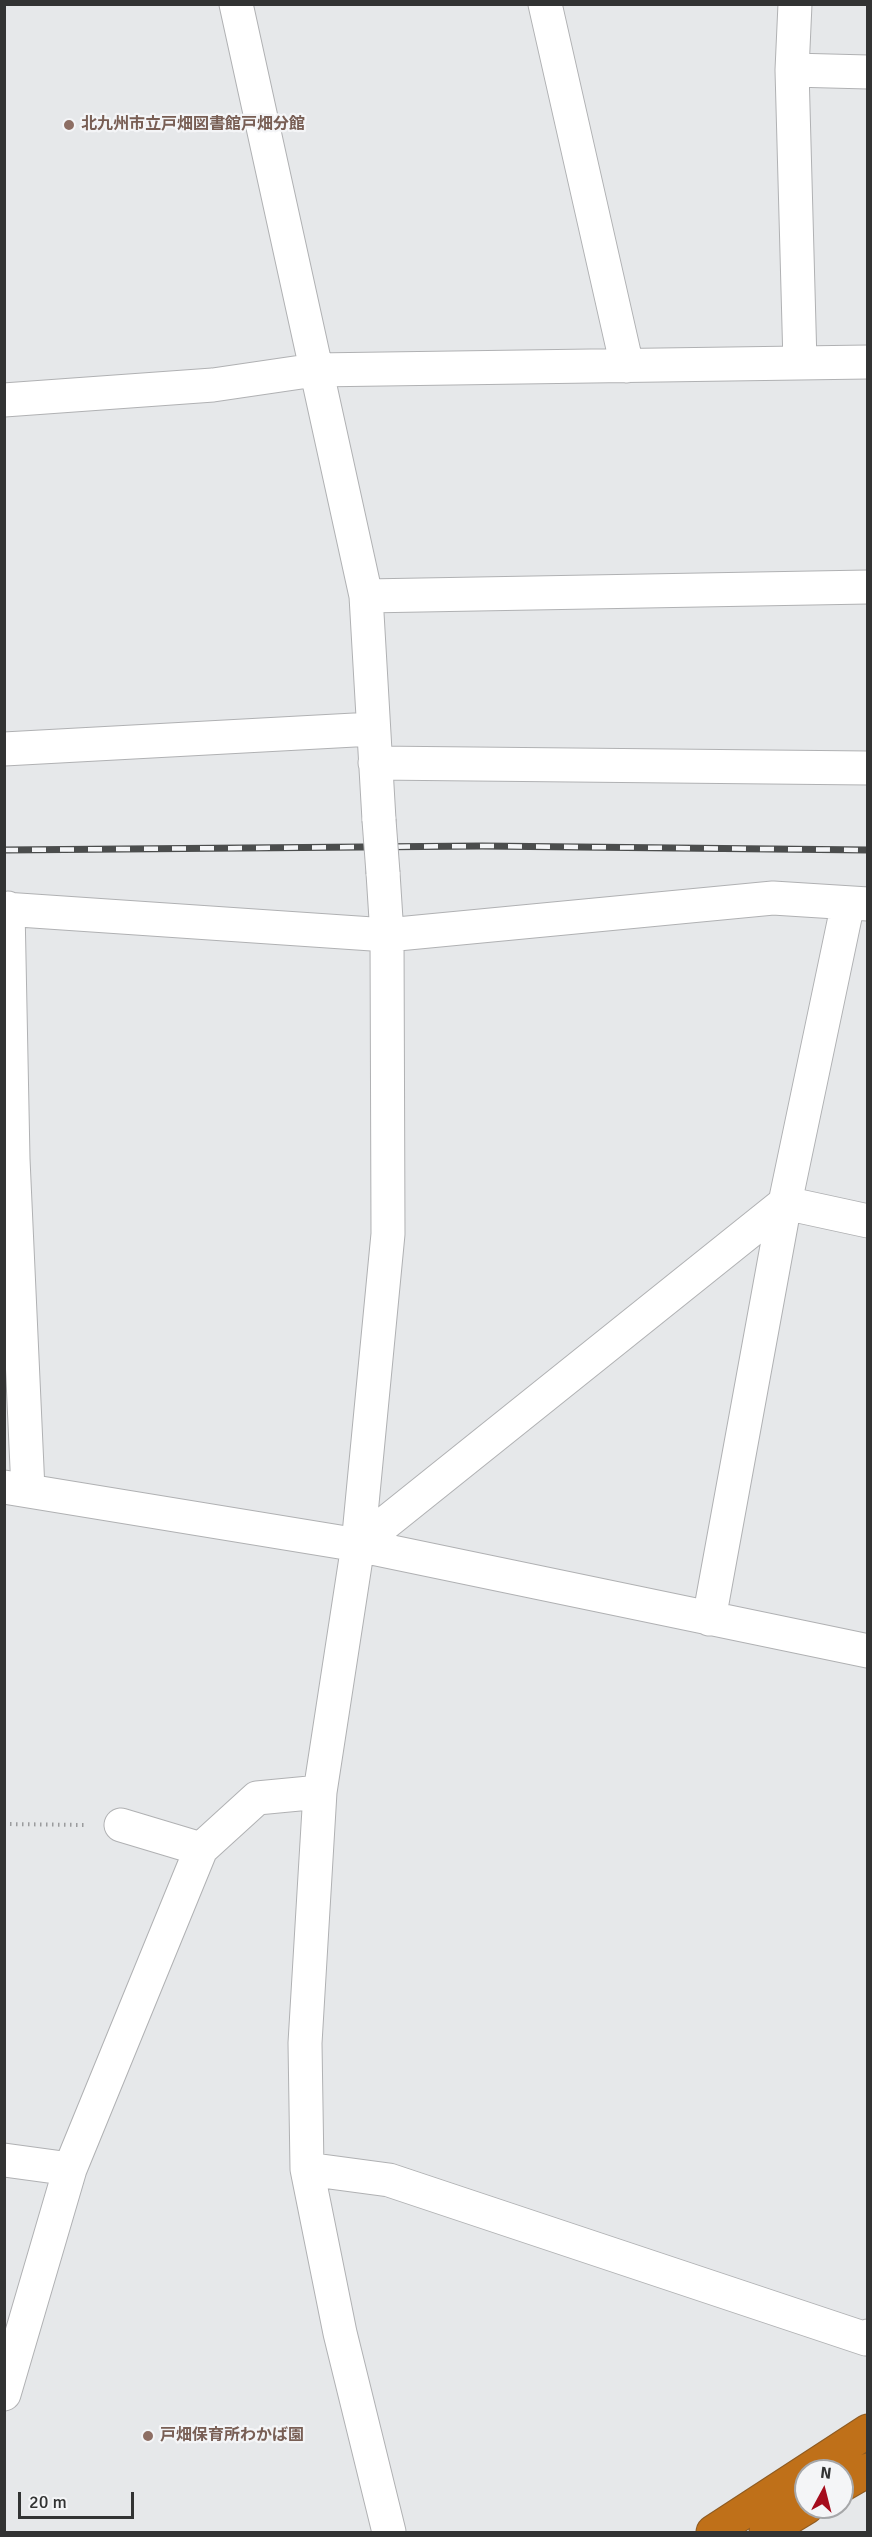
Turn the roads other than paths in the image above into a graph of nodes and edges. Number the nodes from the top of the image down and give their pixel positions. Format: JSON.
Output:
{"nodes":[{"id":1,"x":236,"y":4,"type":"edge"},
{"id":2,"x":546,"y":4,"type":"edge"},
{"id":3,"x":795,"y":4,"type":"edge"},
{"id":4,"x":792,"y":70,"type":"junction"},
{"id":5,"x":867,"y":72,"type":"edge"},
{"id":6,"x":867,"y":362,"type":"edge"},
{"id":7,"x":800,"y":363,"type":"junction"},
{"id":8,"x":627,"y":366,"type":"junction"},
{"id":9,"x":315,"y":370,"type":"junction"},
{"id":10,"x":4,"y":400,"type":"edge"},
{"id":11,"x":867,"y":587,"type":"edge"},
{"id":12,"x":366,"y":596,"type":"junction"},
{"id":13,"x":373,"y":729,"type":"junction"},
{"id":14,"x":4,"y":749,"type":"edge"},
{"id":15,"x":375,"y":763,"type":"junction"},
{"id":16,"x":867,"y":768,"type":"edge"},
{"id":17,"x":858,"y":904,"type":"edge"},
{"id":18,"x":6,"y":908,"type":"edge"},
{"id":19,"x":387,"y":935,"type":"junction"},
{"id":20,"x":9,"y":1159,"type":"edge"},
{"id":21,"x":785,"y":1203,"type":"junction"},
{"id":22,"x":867,"y":1221,"type":"edge"},
{"id":23,"x":16,"y":1489,"type":"edge"},
{"id":24,"x":358,"y":1545,"type":"junction"},
{"id":25,"x":709,"y":1619,"type":"junction"},
{"id":26,"x":867,"y":1651,"type":"edge"},
{"id":27,"x":320,"y":1792,"type":"junction"},
{"id":28,"x":121,"y":1825,"type":"road end"},
{"id":29,"x":201,"y":1849,"type":"junction"},
{"id":30,"x":4,"y":2160,"type":"edge"},
{"id":31,"x":70,"y":2169,"type":"junction"},
{"id":32,"x":307,"y":2169,"type":"junction"},
{"id":33,"x":867,"y":2337,"type":"edge"},
{"id":34,"x":4,"y":2394,"type":"edge"},
{"id":35,"x":867,"y":2431,"type":"edge"},
{"id":36,"x":867,"y":2470,"type":"edge"},
{"id":37,"x":854,"y":2478,"type":"edge"},
{"id":38,"x":794,"y":2515,"type":"edge"},
{"id":39,"x":389,"y":2532,"type":"edge"},
{"id":40,"x":713,"y":2532,"type":"edge"},
{"id":41,"x":766,"y":2532,"type":"edge"}],
"edges":[{"from":1,"to":9,"type":"street"},
{"from":2,"to":8,"type":"street"},
{"from":3,"to":4,"type":"street"},
{"from":4,"to":5,"type":"street"},
{"from":4,"to":7,"type":"street"},
{"from":6,"to":7,"type":"street"},
{"from":7,"to":8,"type":"street"},
{"from":8,"to":9,"type":"street"},
{"from":9,"to":10,"type":"street"},
{"from":9,"to":12,"type":"street"},
{"from":11,"to":12,"type":"street"},
{"from":12,"to":13,"type":"street"},
{"from":13,"to":14,"type":"street"},
{"from":13,"to":15,"type":"street"},
{"from":15,"to":16,"type":"street"},
{"from":15,"to":19,"type":"street","bridge":true},
{"from":17,"to":19,"type":"street"},
{"from":17,"to":21,"type":"street"},
{"from":18,"to":19,"type":"street"},
{"from":18,"to":20,"type":"street"},
{"from":19,"to":24,"type":"street"},
{"from":20,"to":23,"type":"street"},
{"from":21,"to":22,"type":"street"},
{"from":21,"to":24,"type":"street"},
{"from":21,"to":25,"type":"street"},
{"from":23,"to":24,"type":"street"},
{"from":24,"to":25,"type":"street"},
{"from":24,"to":27,"type":"street"},
{"from":25,"to":26,"type":"street"},
{"from":27,"to":29,"type":"street"},
{"from":27,"to":32,"type":"street"},
{"from":28,"to":29,"type":"street"},
{"from":29,"to":31,"type":"street"},
{"from":30,"to":31,"type":"street"},
{"from":31,"to":34,"type":"street"},
{"from":32,"to":33,"type":"street"},
{"from":32,"to":39,"type":"street"},
{"from":35,"to":40,"type":"highway"},
{"from":36,"to":37,"type":"highway"},
{"from":38,"to":41,"type":"highway"}]}
